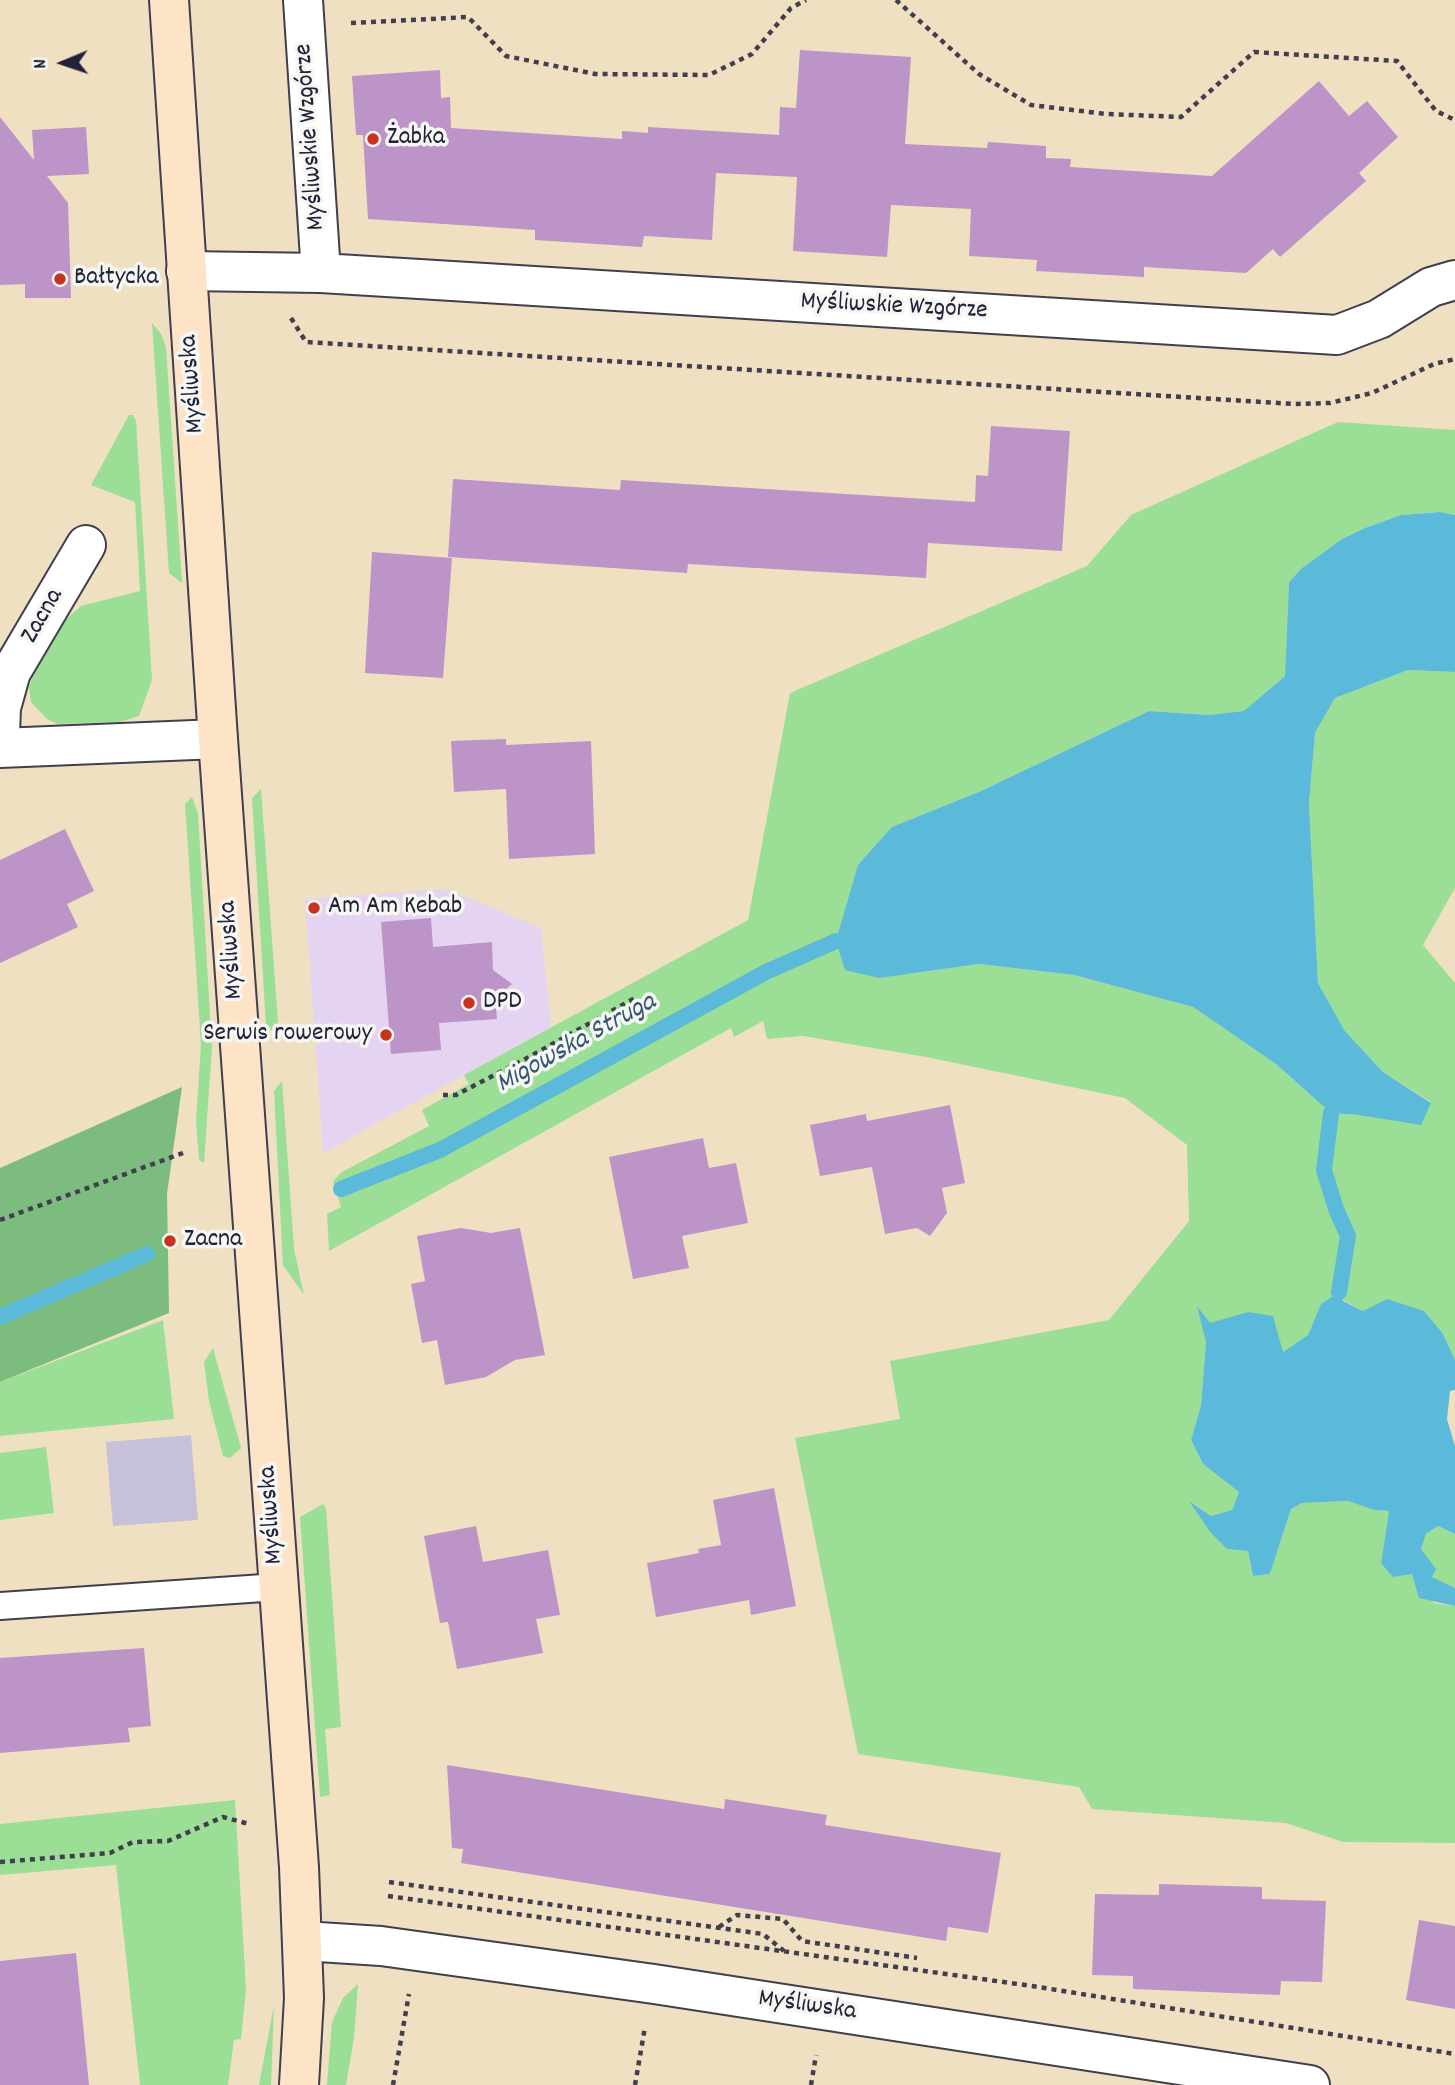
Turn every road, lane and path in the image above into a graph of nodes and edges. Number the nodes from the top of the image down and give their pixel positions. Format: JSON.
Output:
{"nodes":[{"id":1,"x":169,"y":0,"type":"edge"},
{"id":2,"x":806,"y":0,"type":"edge"},
{"id":3,"x":896,"y":0,"type":"edge"},
{"id":4,"x":304,"y":13,"type":"edge"},
{"id":5,"x":1455,"y":120,"type":"edge"},
{"id":6,"x":186,"y":271,"type":"junction"},
{"id":7,"x":321,"y":273,"type":"junction"},
{"id":8,"x":1455,"y":280,"type":"edge"},
{"id":9,"x":286,"y":311,"type":"dead end"},
{"id":10,"x":1455,"y":359,"type":"edge"},
{"id":11,"x":86,"y":545,"type":"dead end"},
{"id":12,"x":0,"y":733,"type":"edge"},
{"id":13,"x":218,"y":739,"type":"junction"},
{"id":14,"x":0,"y":748,"type":"edge"},
{"id":15,"x":635,"y":998,"type":"dead end"},
{"id":16,"x":443,"y":1095,"type":"dead end"},
{"id":17,"x":183,"y":1153,"type":"dead end"},
{"id":18,"x":0,"y":1220,"type":"edge"},
{"id":19,"x":278,"y":1587,"type":"junction"},
{"id":20,"x":0,"y":1606,"type":"edge"},
{"id":21,"x":249,"y":1824,"type":"dead end"},
{"id":22,"x":0,"y":1862,"type":"edge"},
{"id":23,"x":389,"y":1882,"type":"dead end"},
{"id":24,"x":388,"y":1896,"type":"dead end"},
{"id":25,"x":718,"y":1928,"type":"junction"},
{"id":26,"x":303,"y":1941,"type":"junction"},
{"id":27,"x":785,"y":1951,"type":"junction"},
{"id":28,"x":917,"y":1958,"type":"dead end"},
{"id":29,"x":410,"y":1993,"type":"dead end"},
{"id":30,"x":646,"y":2025,"type":"dead end"},
{"id":31,"x":817,"y":2050,"type":"dead end"},
{"id":32,"x":1455,"y":2054,"type":"edge"},
{"id":33,"x":299,"y":2085,"type":"edge"},
{"id":34,"x":393,"y":2085,"type":"edge"},
{"id":35,"x":635,"y":2085,"type":"edge"},
{"id":36,"x":811,"y":2085,"type":"edge"},
{"id":37,"x":1310,"y":2085,"type":"edge"}],
"edges":[{"from":1,"to":6,"type":"street","name":"Myśliwska"},
{"from":2,"to":4,"type":"path"},
{"from":3,"to":5,"type":"path"},
{"from":4,"to":7,"type":"street","name":"Myśliwskie Wzgórze"},
{"from":6,"to":7,"type":"street","name":"Myśliwskie Wzgórze"},
{"from":6,"to":13,"type":"street","name":"Myśliwska"},
{"from":7,"to":8,"type":"street","name":"Myśliwskie Wzgórze"},
{"from":9,"to":10,"type":"path"},
{"from":11,"to":12,"type":"street","name":"Zacna"},
{"from":13,"to":14,"type":"street"},
{"from":13,"to":19,"type":"street","name":"Myśliwska"},
{"from":15,"to":16,"type":"path"},
{"from":17,"to":18,"type":"path"},
{"from":19,"to":20,"type":"lane"},
{"from":19,"to":26,"type":"street","name":"Myśliwska"},
{"from":21,"to":22,"type":"path"},
{"from":23,"to":25,"type":"path"},
{"from":24,"to":27,"type":"path"},
{"from":25,"to":27,"type":"path"},
{"from":25,"to":28,"type":"path"},
{"from":26,"to":33,"type":"street","name":"Myśliwska"},
{"from":26,"to":37,"type":"street","name":"Myśliwska"},
{"from":27,"to":32,"type":"path"},
{"from":29,"to":34,"type":"path"},
{"from":30,"to":35,"type":"path"},
{"from":31,"to":36,"type":"path"}]}
